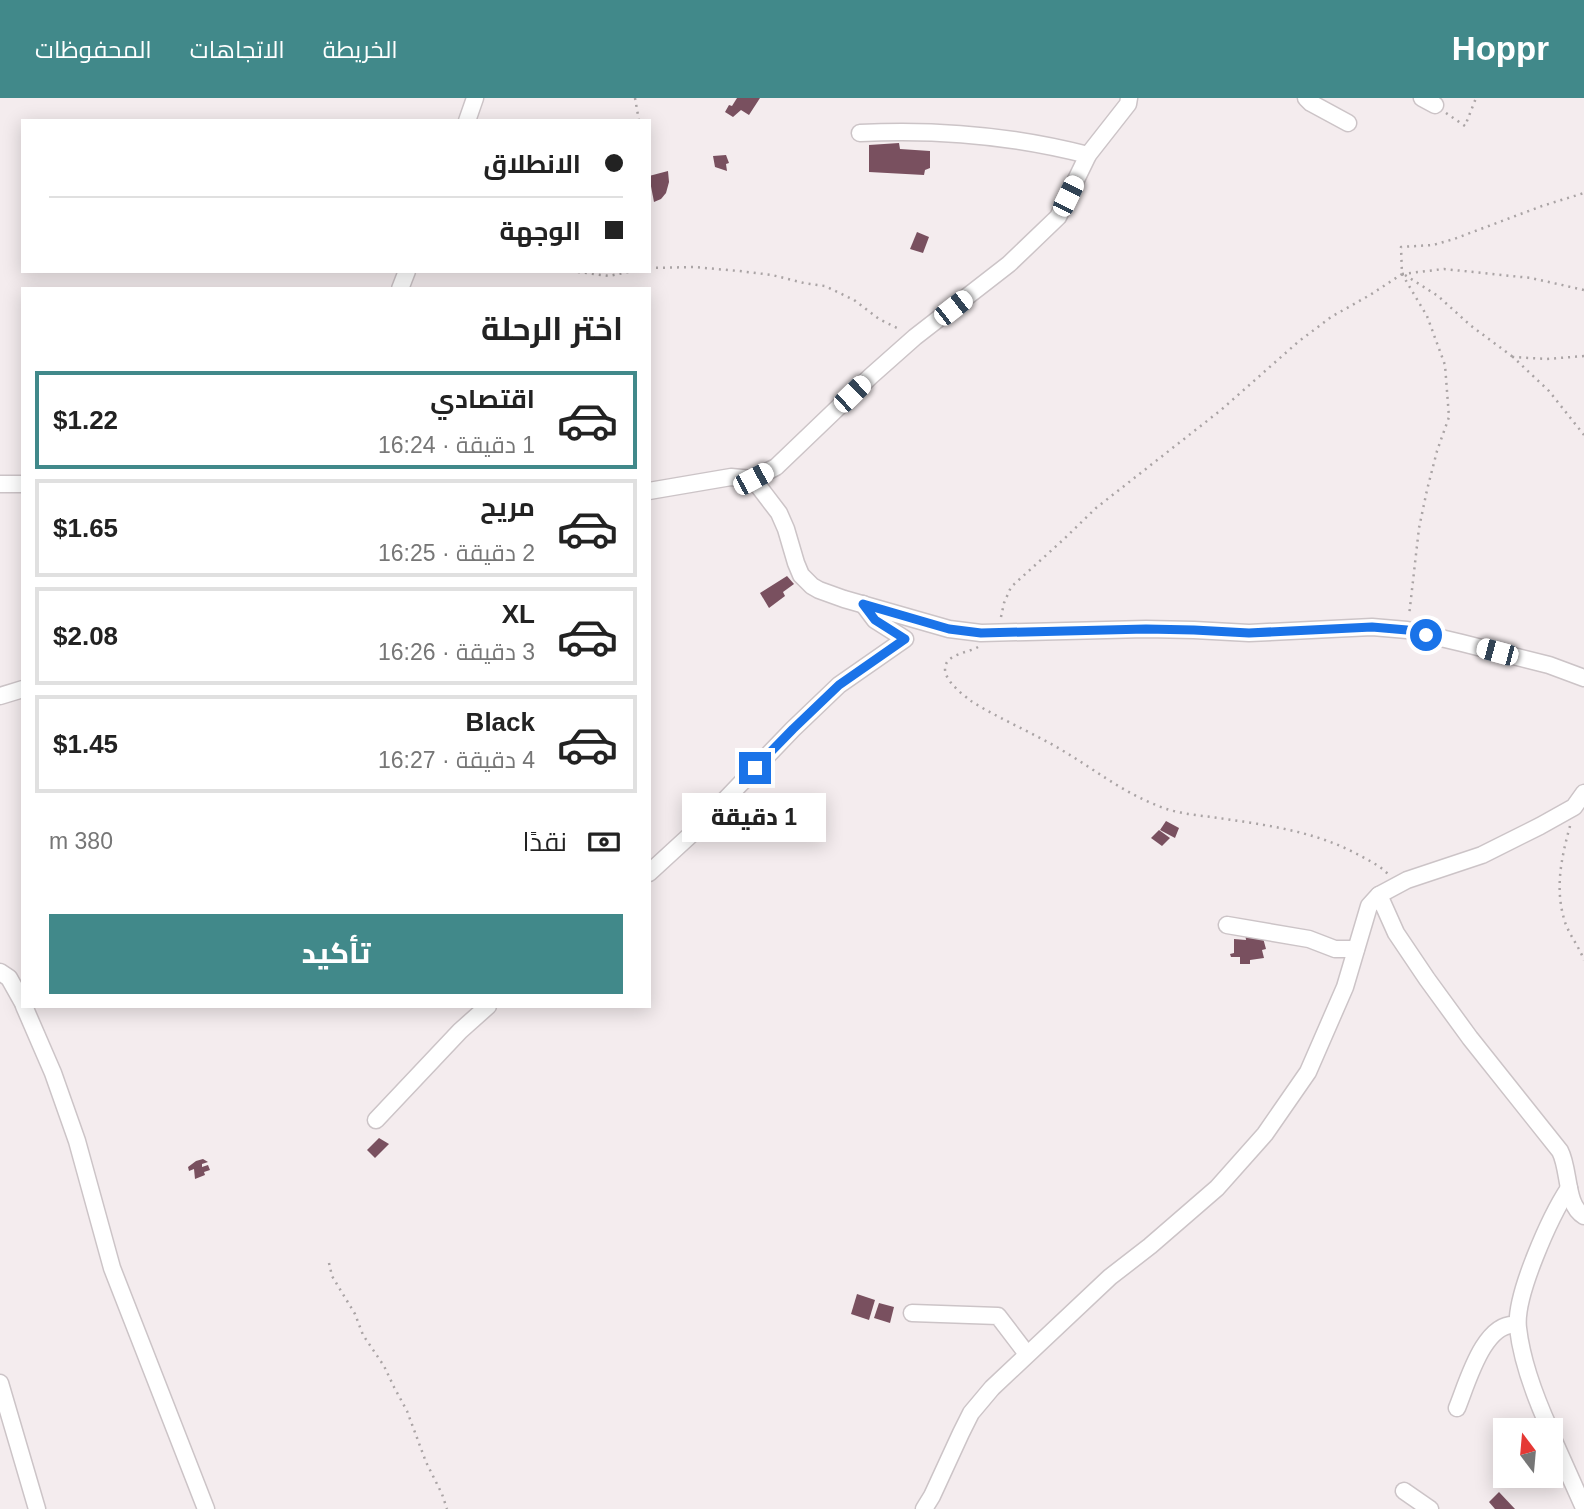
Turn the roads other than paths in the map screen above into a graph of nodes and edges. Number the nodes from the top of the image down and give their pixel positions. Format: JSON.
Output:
{"nodes":[{"id":1,"x":475,"y":98,"type":"edge"},
{"id":2,"x":1129,"y":98,"type":"edge"},
{"id":3,"x":1306,"y":98,"type":"edge"},
{"id":4,"x":468,"y":119,"type":"edge"},
{"id":5,"x":1348,"y":123,"type":"dead end"},
{"id":6,"x":860,"y":134,"type":"dead end"},
{"id":7,"x":1088,"y":155,"type":"junction"},
{"id":8,"x":753,"y":479,"type":"junction"},
{"id":9,"x":0,"y":484,"type":"edge"},
{"id":10,"x":21,"y":484,"type":"edge"},
{"id":11,"x":651,"y":491,"type":"edge"},
{"id":12,"x":863,"y":604,"type":"junction"},
{"id":13,"x":1584,"y":678,"type":"edge"},
{"id":14,"x":21,"y":690,"type":"edge"},
{"id":15,"x":0,"y":695,"type":"edge"},
{"id":16,"x":1584,"y":793,"type":"edge"},
{"id":17,"x":651,"y":871,"type":"edge"},
{"id":18,"x":1378,"y":895,"type":"junction"},
{"id":19,"x":1227,"y":925,"type":"dead end"},
{"id":20,"x":1356,"y":949,"type":"junction"},
{"id":21,"x":0,"y":972,"type":"edge"},
{"id":22,"x":21,"y":1001,"type":"edge"},
{"id":23,"x":24,"y":1008,"type":"edge"},
{"id":24,"x":486,"y":1008,"type":"edge"},
{"id":25,"x":376,"y":1120,"type":"dead end"},
{"id":26,"x":1569,"y":1188,"type":"junction"},
{"id":27,"x":1584,"y":1216,"type":"edge"},
{"id":28,"x":912,"y":1313,"type":"dead end"},
{"id":29,"x":1517,"y":1325,"type":"junction"},
{"id":30,"x":1027,"y":1354,"type":"junction"},
{"id":31,"x":0,"y":1383,"type":"edge"},
{"id":32,"x":1457,"y":1408,"type":"dead end"},
{"id":33,"x":1544,"y":1418,"type":"edge"},
{"id":34,"x":1563,"y":1460,"type":"edge"},
{"id":35,"x":1404,"y":1491,"type":"dead end"},
{"id":36,"x":1584,"y":1507,"type":"edge"},
{"id":37,"x":37,"y":1509,"type":"edge"},
{"id":38,"x":206,"y":1509,"type":"edge"},
{"id":39,"x":924,"y":1509,"type":"edge"},
{"id":40,"x":1430,"y":1509,"type":"edge"}],
"edges":[{"from":1,"to":4,"type":"street"},
{"from":2,"to":7,"type":"street"},
{"from":3,"to":5,"type":"street"},
{"from":6,"to":7,"type":"street"},
{"from":7,"to":8,"type":"street"},
{"from":8,"to":11,"type":"street"},
{"from":8,"to":12,"type":"street"},
{"from":9,"to":10,"type":"street"},
{"from":12,"to":13,"type":"street"},
{"from":12,"to":17,"type":"street"},
{"from":14,"to":15,"type":"street"},
{"from":16,"to":18,"type":"street"},
{"from":18,"to":20,"type":"street"},
{"from":18,"to":26,"type":"street"},
{"from":19,"to":20,"type":"street"},
{"from":20,"to":30,"type":"street"},
{"from":21,"to":22,"type":"street"},
{"from":23,"to":38,"type":"street"},
{"from":24,"to":25,"type":"street"},
{"from":26,"to":27,"type":"street"},
{"from":26,"to":29,"type":"street"},
{"from":28,"to":30,"type":"street"},
{"from":29,"to":32,"type":"street"},
{"from":29,"to":33,"type":"street"},
{"from":30,"to":39,"type":"street"},
{"from":31,"to":37,"type":"street"},
{"from":34,"to":36,"type":"street"},
{"from":35,"to":40,"type":"street"}]}
